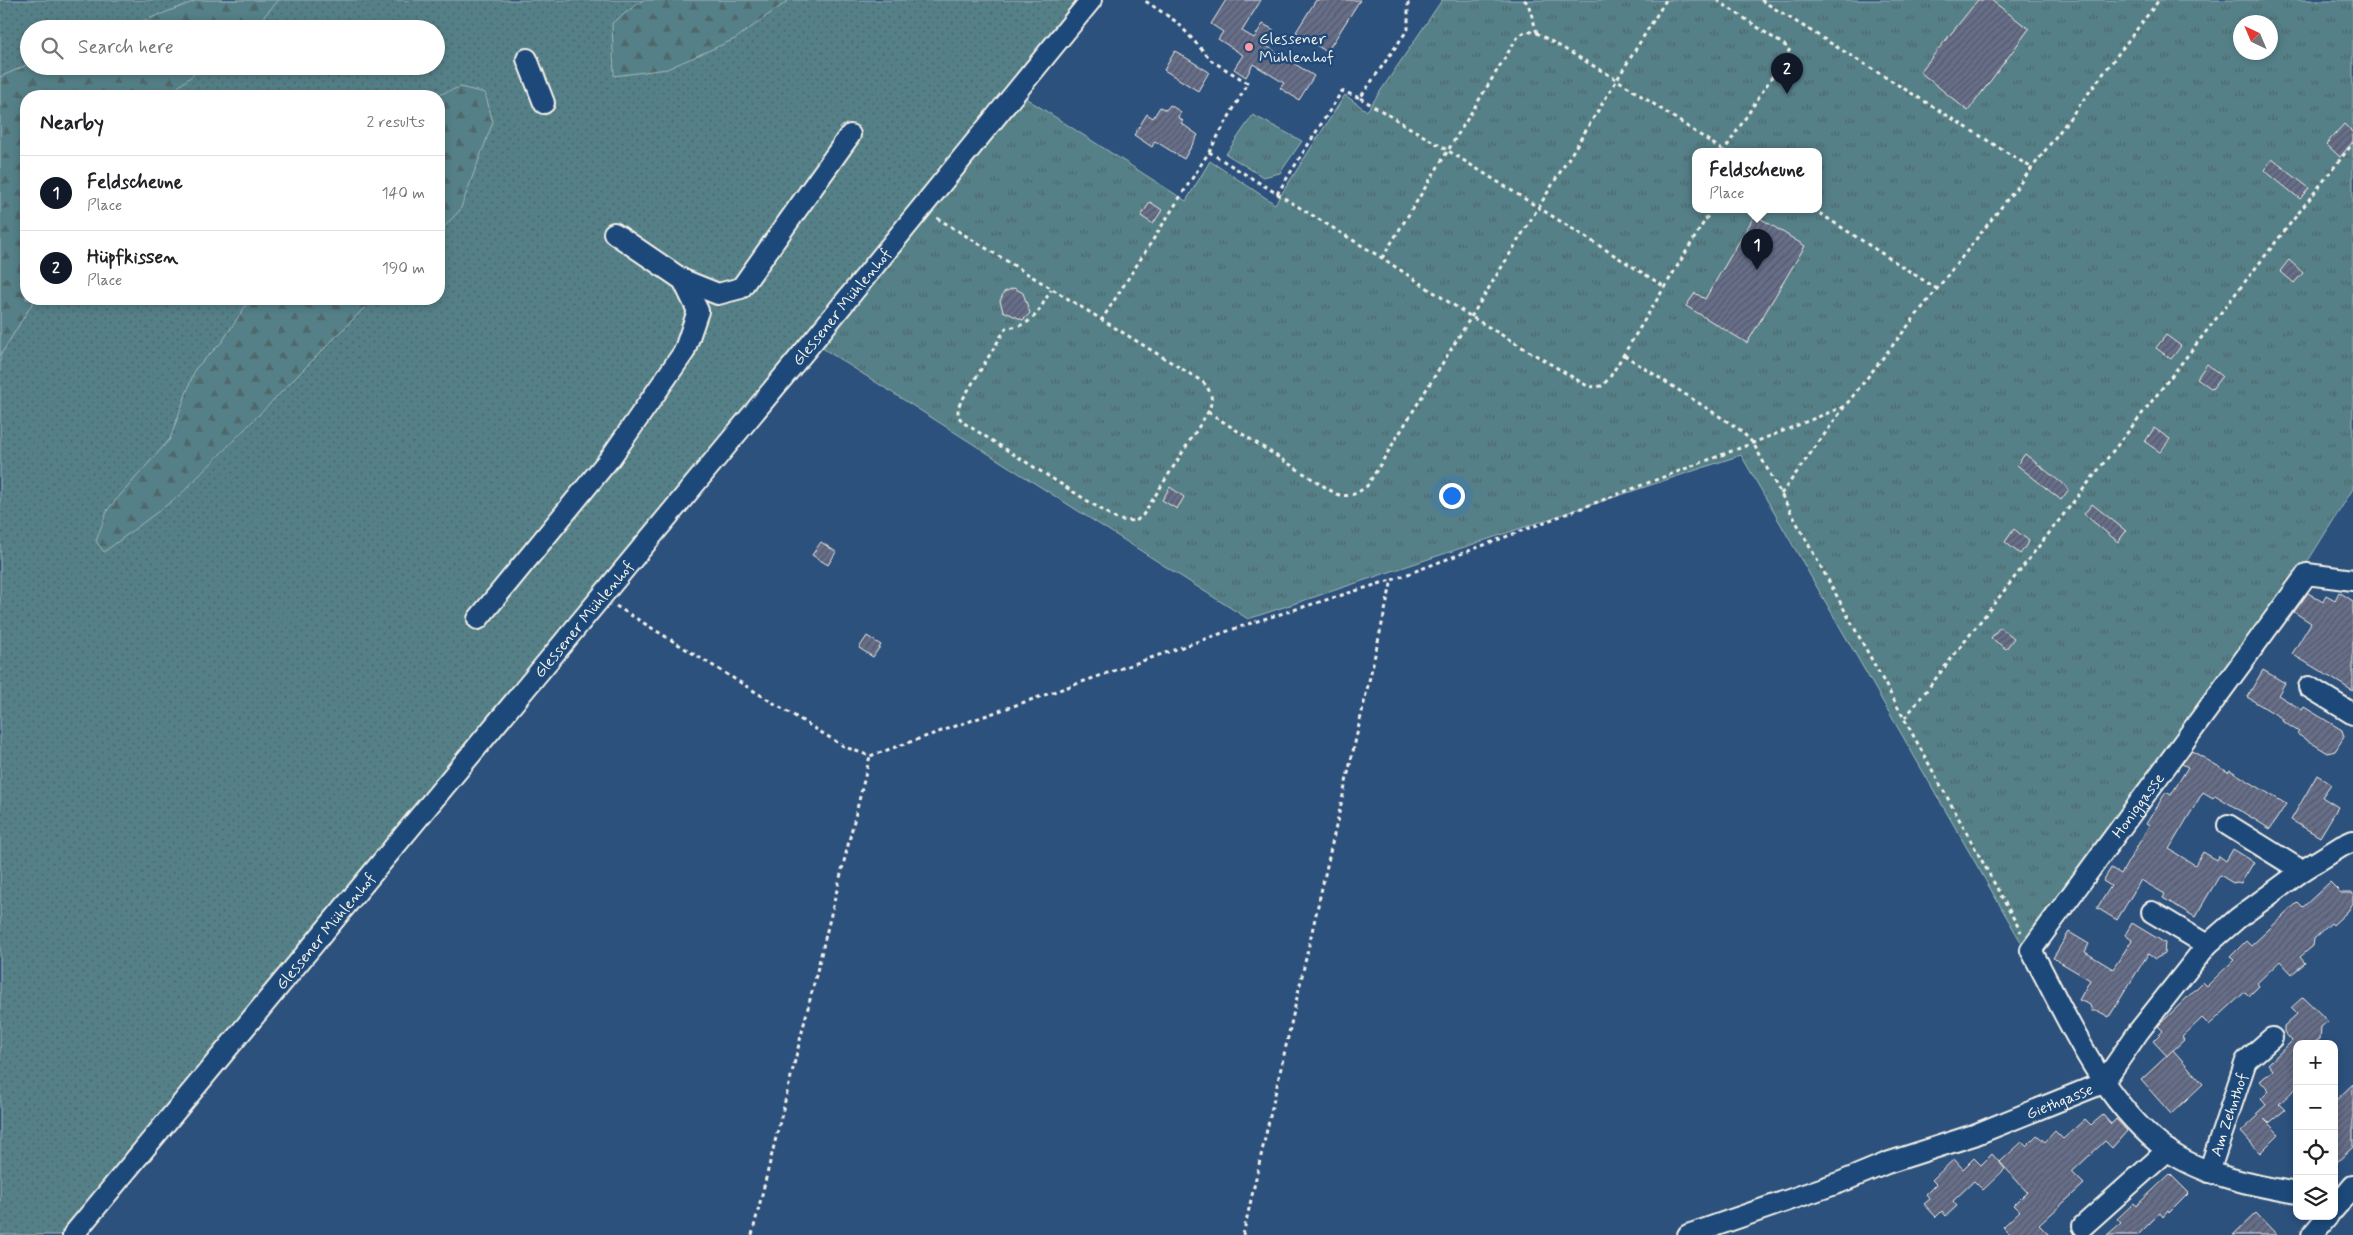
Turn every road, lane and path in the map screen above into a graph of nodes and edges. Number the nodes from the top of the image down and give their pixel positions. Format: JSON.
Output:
{"nodes":[{"id":1,"x":1091,"y":0,"type":"edge"},
{"id":2,"x":1144,"y":0,"type":"edge"},
{"id":3,"x":1408,"y":0,"type":"edge"},
{"id":4,"x":1524,"y":0,"type":"edge"},
{"id":5,"x":1666,"y":0,"type":"edge"},
{"id":6,"x":1717,"y":0,"type":"edge"},
{"id":7,"x":1761,"y":0,"type":"edge"},
{"id":8,"x":2159,"y":0,"type":"edge"},
{"id":9,"x":1537,"y":33,"type":"junction"},
{"id":10,"x":527,"y":59,"type":"dead end"},
{"id":11,"x":1616,"y":79,"type":"junction"},
{"id":12,"x":1360,"y":98,"type":"junction"},
{"id":13,"x":544,"y":103,"type":"dead end"},
{"id":14,"x":850,"y":135,"type":"dead end"},
{"id":15,"x":2353,"y":143,"type":"edge"},
{"id":16,"x":1720,"y":148,"type":"edge"},
{"id":17,"x":1726,"y":148,"type":"edge"},
{"id":18,"x":1447,"y":150,"type":"junction"},
{"id":19,"x":1208,"y":152,"type":"junction"},
{"id":20,"x":2032,"y":168,"type":"junction"},
{"id":21,"x":1278,"y":194,"type":"junction"},
{"id":22,"x":922,"y":208,"type":"junction"},
{"id":23,"x":1539,"y":208,"type":"junction"},
{"id":24,"x":1710,"y":213,"type":"edge"},
{"id":25,"x":1819,"y":213,"type":"edge"},
{"id":26,"x":614,"y":233,"type":"dead end"},
{"id":27,"x":1382,"y":258,"type":"junction"},
{"id":28,"x":683,"y":280,"type":"junction"},
{"id":29,"x":1665,"y":287,"type":"junction"},
{"id":30,"x":1937,"y":289,"type":"junction"},
{"id":31,"x":1051,"y":290,"type":"junction"},
{"id":32,"x":1470,"y":316,"type":"junction"},
{"id":33,"x":1101,"y":321,"type":"junction"},
{"id":34,"x":1624,"y":355,"type":"junction"},
{"id":35,"x":1845,"y":406,"type":"junction"},
{"id":36,"x":1208,"y":412,"type":"junction"},
{"id":37,"x":1754,"y":443,"type":"junction"},
{"id":38,"x":1781,"y":494,"type":"junction"},
{"id":39,"x":1392,"y":580,"type":"junction"},
{"id":40,"x":2353,"y":580,"type":"edge"},
{"id":41,"x":601,"y":597,"type":"junction"},
{"id":42,"x":478,"y":619,"type":"dead end"},
{"id":43,"x":2309,"y":687,"type":"dead end"},
{"id":44,"x":2353,"y":714,"type":"edge"},
{"id":45,"x":1905,"y":718,"type":"junction"},
{"id":46,"x":870,"y":756,"type":"junction"},
{"id":47,"x":2228,"y":825,"type":"dead end"},
{"id":48,"x":2353,"y":841,"type":"edge"},
{"id":49,"x":2302,"y":871,"type":"junction"},
{"id":50,"x":2152,"y":912,"type":"dead end"},
{"id":51,"x":2207,"y":945,"type":"junction"},
{"id":52,"x":2031,"y":950,"type":"junction"},
{"id":53,"x":2272,"y":1038,"type":"dead end"},
{"id":54,"x":2103,"y":1083,"type":"junction"},
{"id":55,"x":2168,"y":1150,"type":"junction"},
{"id":56,"x":2209,"y":1172,"type":"junction"},
{"id":57,"x":2293,"y":1192,"type":"edge"},
{"id":58,"x":2325,"y":1220,"type":"edge"},
{"id":59,"x":2083,"y":1226,"type":"dead end"},
{"id":60,"x":73,"y":1235,"type":"edge"},
{"id":61,"x":752,"y":1235,"type":"edge"},
{"id":62,"x":1243,"y":1235,"type":"edge"},
{"id":63,"x":1688,"y":1235,"type":"edge"},
{"id":64,"x":2312,"y":1235,"type":"edge"}],
"edges":[{"from":1,"to":22,"type":"street","name":"Glessener Mühlenhof"},
{"from":2,"to":19,"type":"path"},
{"from":3,"to":12,"type":"path"},
{"from":4,"to":9,"type":"path"},
{"from":5,"to":11,"type":"path"},
{"from":6,"to":17,"type":"path"},
{"from":7,"to":20,"type":"path"},
{"from":8,"to":20,"type":"path"},
{"from":9,"to":11,"type":"path"},
{"from":9,"to":18,"type":"path"},
{"from":10,"to":13,"type":"street"},
{"from":11,"to":16,"type":"path"},
{"from":11,"to":23,"type":"path"},
{"from":12,"to":18,"type":"path"},
{"from":12,"to":21,"type":"path"},
{"from":14,"to":28,"type":"street"},
{"from":15,"to":45,"type":"path"},
{"from":18,"to":23,"type":"path"},
{"from":18,"to":27,"type":"path"},
{"from":19,"to":21,"type":"path"},
{"from":19,"to":33,"type":"path"},
{"from":20,"to":30,"type":"path"},
{"from":21,"to":27,"type":"path"},
{"from":22,"to":31,"type":"path"},
{"from":22,"to":41,"type":"street","name":"Glessener Mühlenhof"},
{"from":23,"to":29,"type":"path"},
{"from":23,"to":32,"type":"path"},
{"from":24,"to":29,"type":"path"},
{"from":25,"to":30,"type":"path"},
{"from":26,"to":28,"type":"street"},
{"from":27,"to":32,"type":"path"},
{"from":28,"to":42,"type":"street"},
{"from":29,"to":34,"type":"path"},
{"from":30,"to":35,"type":"path"},
{"from":31,"to":33,"type":"path"},
{"from":31,"to":36,"type":"path"},
{"from":32,"to":34,"type":"path"},
{"from":32,"to":36,"type":"path"},
{"from":33,"to":36,"type":"path"},
{"from":34,"to":37,"type":"path"},
{"from":35,"to":37,"type":"path"},
{"from":35,"to":38,"type":"path"},
{"from":37,"to":38,"type":"path"},
{"from":37,"to":39,"type":"path"},
{"from":38,"to":45,"type":"path"},
{"from":39,"to":46,"type":"path"},
{"from":39,"to":62,"type":"path"},
{"from":40,"to":52,"type":"street","name":"Honiggasse"},
{"from":41,"to":46,"type":"path"},
{"from":41,"to":60,"type":"street","name":"Glessener Mühlenhof"},
{"from":43,"to":44,"type":"street"},
{"from":45,"to":52,"type":"path"},
{"from":46,"to":61,"type":"path"},
{"from":47,"to":49,"type":"street"},
{"from":48,"to":49,"type":"street","name":"Giethgasse"},
{"from":49,"to":51,"type":"street","name":"Giethgasse"},
{"from":50,"to":51,"type":"street"},
{"from":51,"to":54,"type":"street","name":"Giethgasse"},
{"from":52,"to":54,"type":"street"},
{"from":53,"to":56,"type":"street","name":"Am Zehnthof"},
{"from":54,"to":55,"type":"street","name":"Am Zehnthof"},
{"from":54,"to":63,"type":"street","name":"Giethgasse"},
{"from":55,"to":56,"type":"street","name":"Am Zehnthof"},
{"from":55,"to":59,"type":"street"},
{"from":56,"to":57,"type":"street","name":"Am Zehnthof"},
{"from":58,"to":64,"type":"street"}]}
